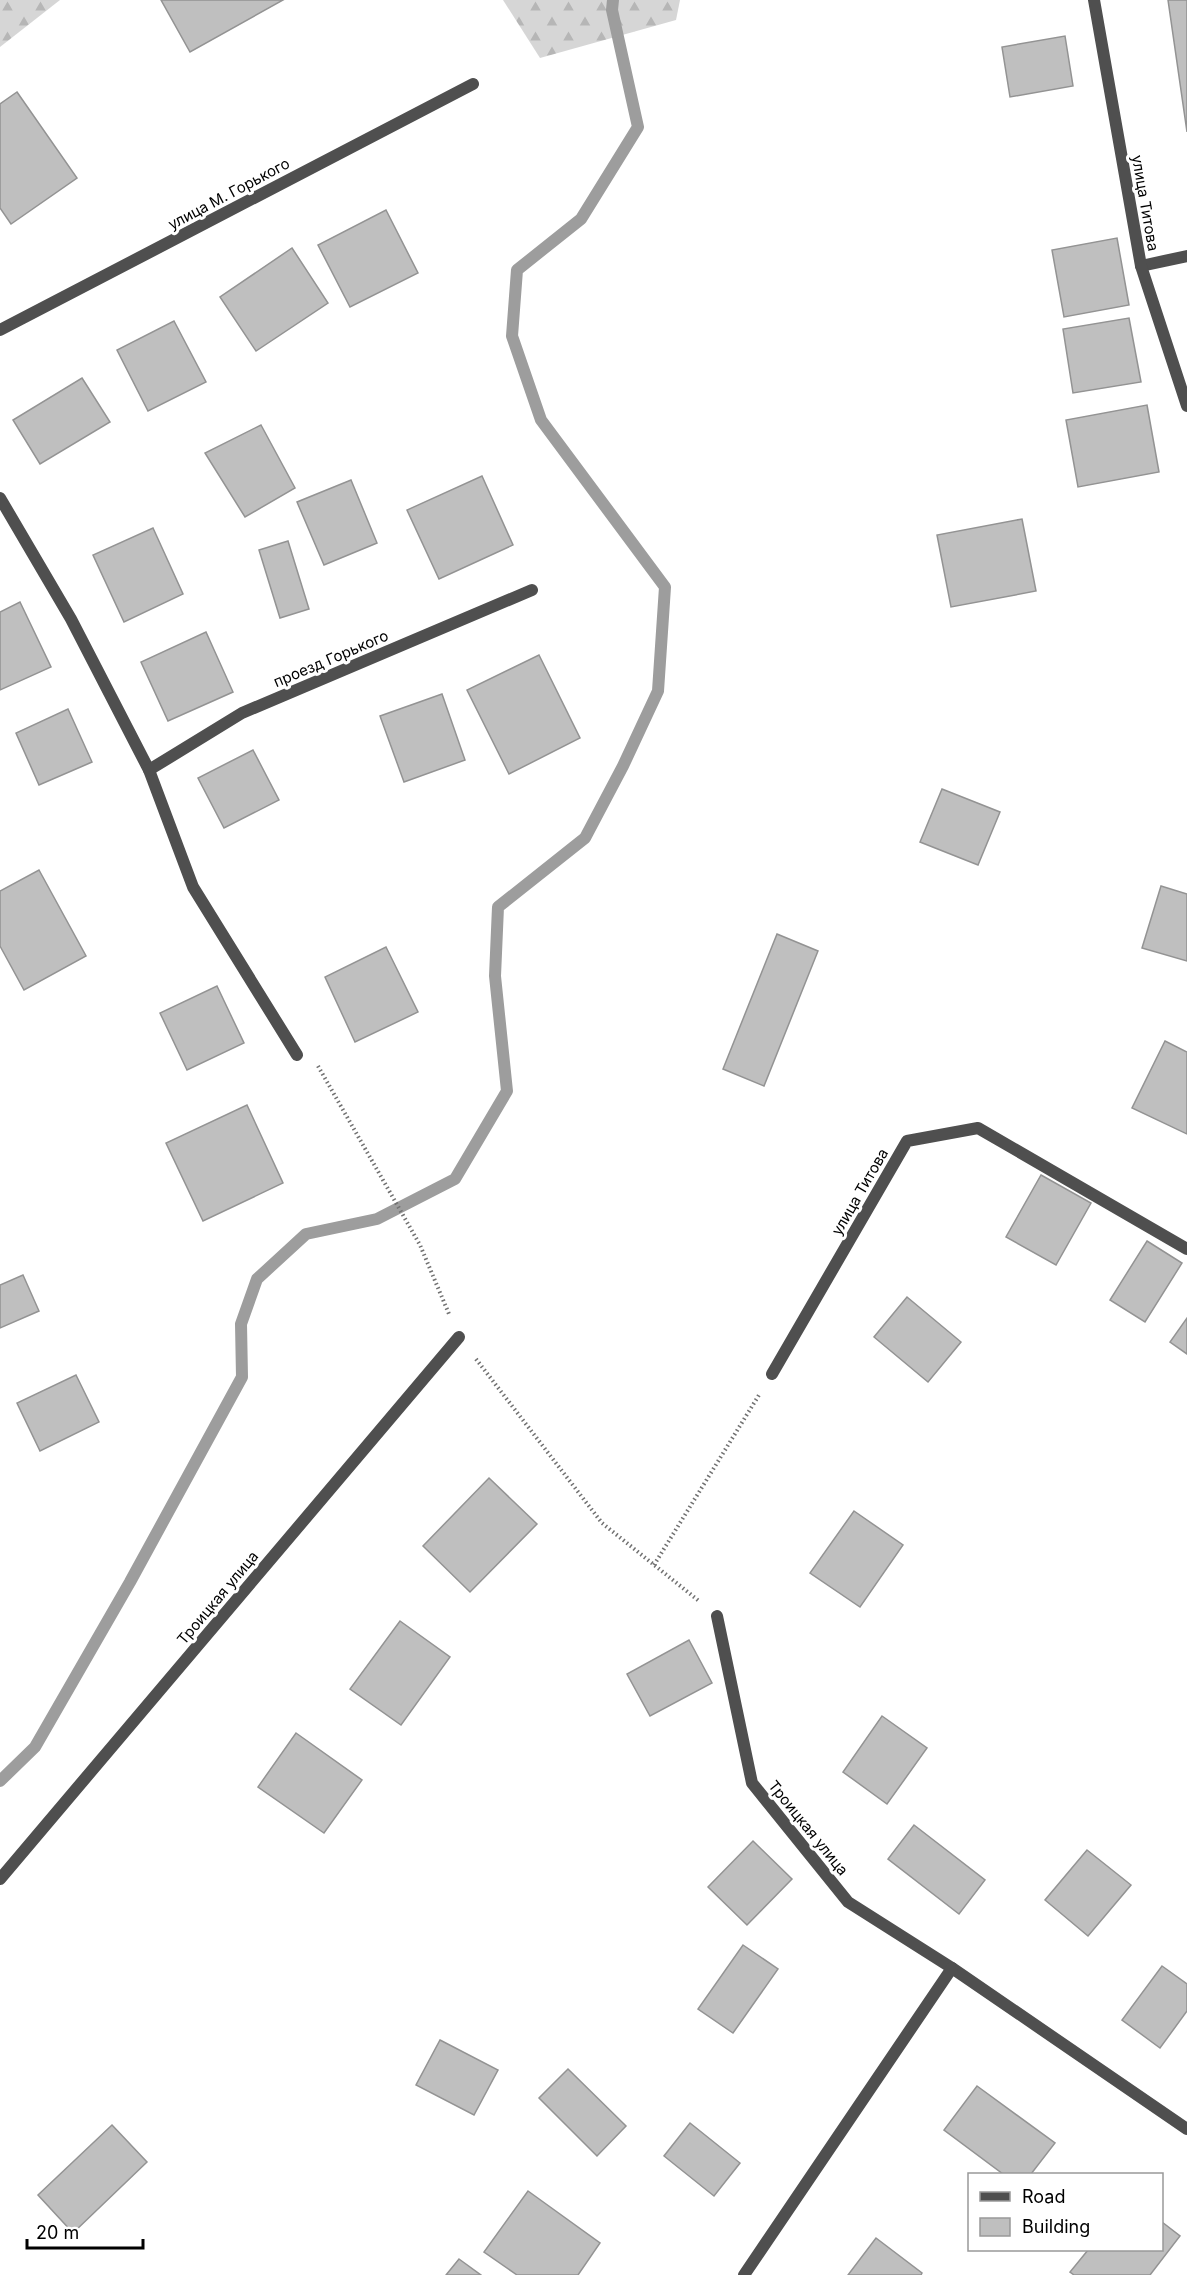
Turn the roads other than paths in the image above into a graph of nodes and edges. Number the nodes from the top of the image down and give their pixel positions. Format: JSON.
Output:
{"nodes":[{"id":1,"x":1094,"y":0,"type":"edge"},
{"id":2,"x":473,"y":84,"type":"dead end"},
{"id":3,"x":1187,"y":256,"type":"edge"},
{"id":4,"x":1141,"y":266,"type":"junction"},
{"id":5,"x":0,"y":330,"type":"edge"},
{"id":6,"x":1187,"y":406,"type":"edge"},
{"id":7,"x":0,"y":498,"type":"edge"},
{"id":8,"x":532,"y":590,"type":"dead end"},
{"id":9,"x":149,"y":770,"type":"junction"},
{"id":10,"x":297,"y":1055,"type":"road end"},
{"id":11,"x":1187,"y":1249,"type":"edge"},
{"id":12,"x":459,"y":1337,"type":"road end"},
{"id":13,"x":772,"y":1374,"type":"road end"},
{"id":14,"x":717,"y":1616,"type":"road end"},
{"id":15,"x":0,"y":1879,"type":"edge"},
{"id":16,"x":952,"y":1968,"type":"junction"},
{"id":17,"x":1187,"y":2129,"type":"edge"},
{"id":18,"x":744,"y":2275,"type":"edge"}],
"edges":[{"from":1,"to":4,"type":"street","name":"улица Титова"},
{"from":2,"to":5,"type":"street","name":"улица М. Горького"},
{"from":3,"to":4,"type":"street"},
{"from":4,"to":6,"type":"street","name":"улица Титова"},
{"from":7,"to":9,"type":"street"},
{"from":8,"to":9,"type":"street","name":"проезд Горького"},
{"from":9,"to":10,"type":"street"},
{"from":11,"to":13,"type":"street","name":"улица Титова"},
{"from":12,"to":15,"type":"street","name":"Троицкая улица"},
{"from":14,"to":16,"type":"street","name":"Троицкая улица"},
{"from":16,"to":17,"type":"street","name":"Троицкая улица"},
{"from":16,"to":18,"type":"street"}]}
